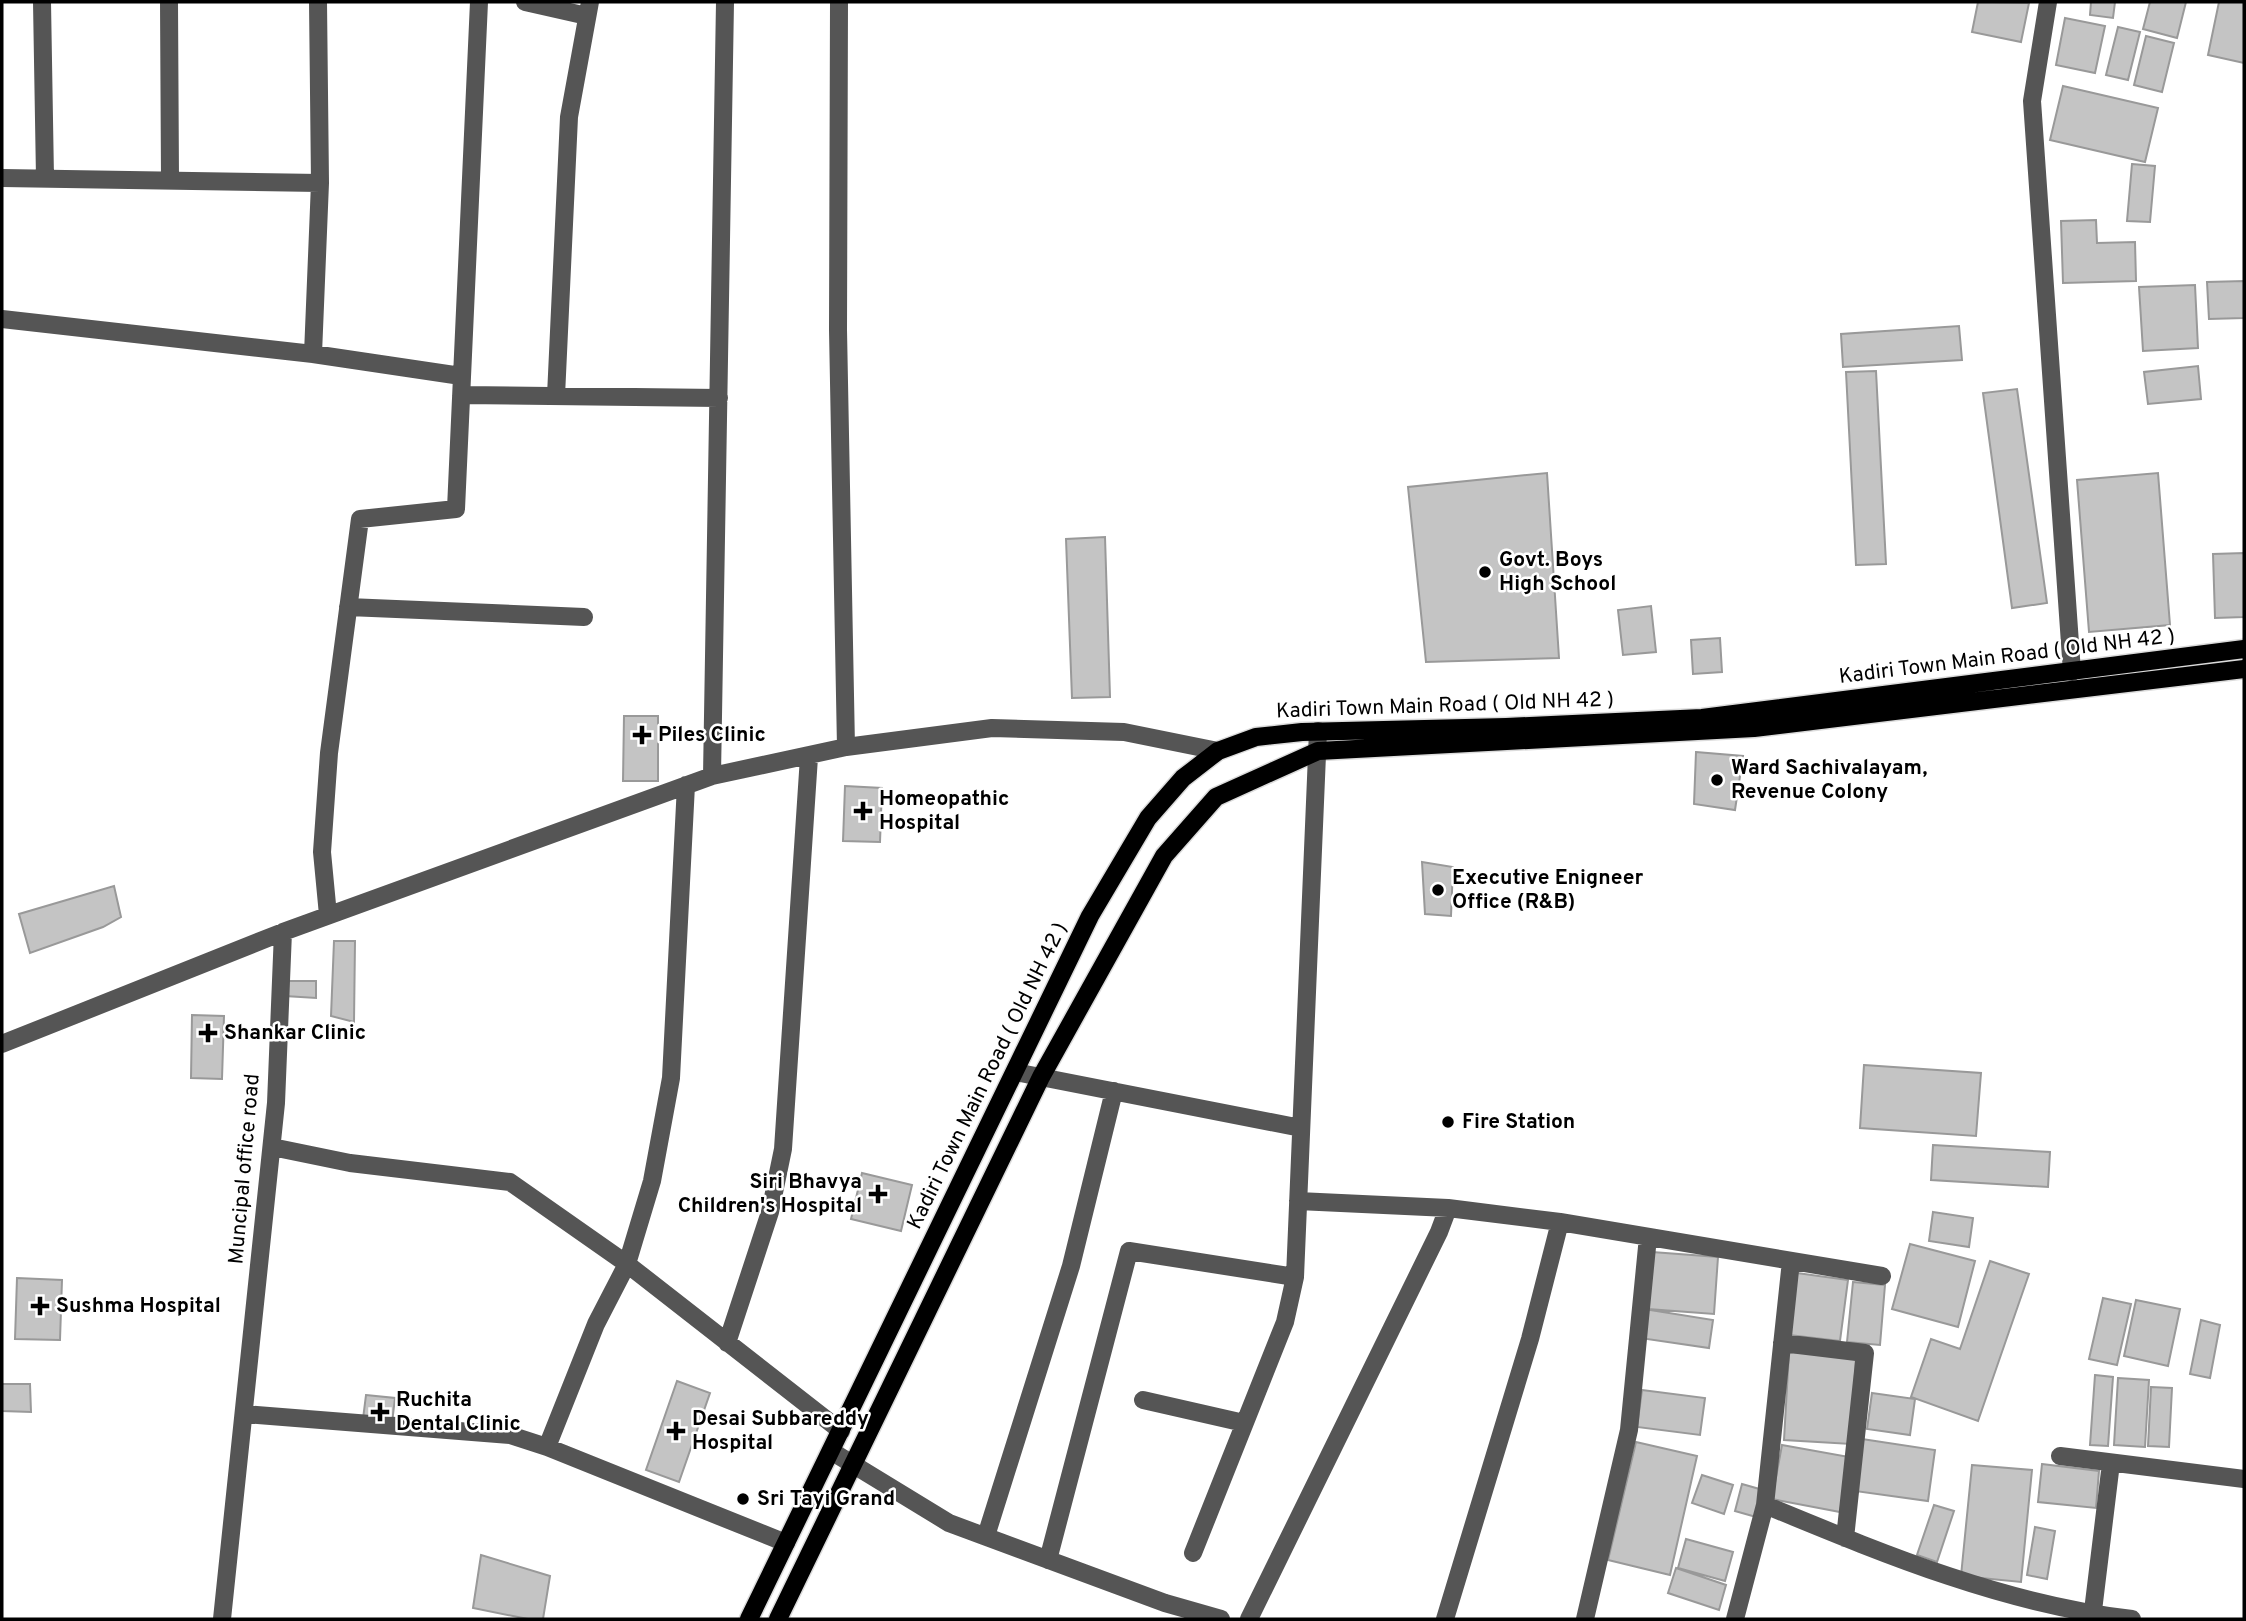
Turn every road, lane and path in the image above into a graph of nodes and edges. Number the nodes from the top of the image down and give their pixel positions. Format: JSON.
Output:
{"nodes":[{"id":1,"x":42,"y":2,"type":"edge"},
{"id":2,"x":169,"y":2,"type":"edge"},
{"id":3,"x":317,"y":2,"type":"edge"},
{"id":4,"x":479,"y":2,"type":"edge"},
{"id":5,"x":526,"y":2,"type":"edge"},
{"id":6,"x":725,"y":2,"type":"edge"},
{"id":7,"x":839,"y":2,"type":"edge"},
{"id":8,"x":2048,"y":2,"type":"edge"},
{"id":9,"x":589,"y":9,"type":"edge"},
{"id":10,"x":2,"y":178,"type":"edge"},
{"id":11,"x":45,"y":178,"type":"junction"},
{"id":12,"x":170,"y":180,"type":"junction"},
{"id":13,"x":320,"y":183,"type":"junction"},
{"id":14,"x":2,"y":319,"type":"edge"},
{"id":15,"x":313,"y":354,"type":"junction"},
{"id":16,"x":461,"y":376,"type":"junction"},
{"id":17,"x":461,"y":395,"type":"junction"},
{"id":18,"x":556,"y":396,"type":"junction"},
{"id":19,"x":719,"y":398,"type":"junction"},
{"id":20,"x":348,"y":607,"type":"junction"},
{"id":21,"x":584,"y":617,"type":"dead end"},
{"id":22,"x":2244,"y":649,"type":"edge"},
{"id":23,"x":2244,"y":669,"type":"edge"},
{"id":24,"x":2072,"y":672,"type":"junction"},
{"id":25,"x":1318,"y":731,"type":"junction"},
{"id":26,"x":846,"y":747,"type":"junction"},
{"id":27,"x":1218,"y":751,"type":"junction"},
{"id":28,"x":1318,"y":751,"type":"junction"},
{"id":29,"x":809,"y":757,"type":"junction"},
{"id":30,"x":712,"y":776,"type":"junction"},
{"id":31,"x":685,"y":785,"type":"junction"},
{"id":32,"x":328,"y":915,"type":"junction"},
{"id":33,"x":283,"y":932,"type":"junction"},
{"id":34,"x":2,"y":1044,"type":"edge"},
{"id":35,"x":1015,"y":1072,"type":"junction"},
{"id":36,"x":1041,"y":1077,"type":"junction"},
{"id":37,"x":1114,"y":1091,"type":"junction"},
{"id":38,"x":1301,"y":1128,"type":"junction"},
{"id":39,"x":272,"y":1147,"type":"junction"},
{"id":40,"x":1298,"y":1201,"type":"junction"},
{"id":41,"x":1448,"y":1208,"type":"junction"},
{"id":42,"x":1560,"y":1222,"type":"junction"},
{"id":43,"x":1648,"y":1237,"type":"junction"},
{"id":44,"x":1791,"y":1261,"type":"junction"},
{"id":45,"x":627,"y":1264,"type":"junction"},
{"id":46,"x":1882,"y":1276,"type":"dead end"},
{"id":47,"x":1295,"y":1277,"type":"junction"},
{"id":48,"x":727,"y":1343,"type":"junction"},
{"id":49,"x":1782,"y":1343,"type":"junction"},
{"id":50,"x":1143,"y":1400,"type":"dead end"},
{"id":51,"x":244,"y":1414,"type":"junction"},
{"id":52,"x":1244,"y":1423,"type":"junction"},
{"id":53,"x":841,"y":1431,"type":"junction"},
{"id":54,"x":547,"y":1447,"type":"junction"},
{"id":55,"x":831,"y":1451,"type":"junction"},
{"id":56,"x":2060,"y":1456,"type":"dead end"},
{"id":57,"x":2111,"y":1463,"type":"junction"},
{"id":58,"x":854,"y":1465,"type":"junction"},
{"id":59,"x":2244,"y":1479,"type":"edge"},
{"id":60,"x":1765,"y":1505,"type":"junction"},
{"id":61,"x":986,"y":1536,"type":"junction"},
{"id":62,"x":1845,"y":1538,"type":"junction"},
{"id":63,"x":786,"y":1544,"type":"junction"},
{"id":64,"x":1194,"y":1553,"type":"dead end"},
{"id":65,"x":1048,"y":1560,"type":"junction"},
{"id":66,"x":1163,"y":1611,"type":"edge"},
{"id":67,"x":2092,"y":1617,"type":"edge"},
{"id":68,"x":222,"y":1619,"type":"edge"},
{"id":69,"x":749,"y":1619,"type":"edge"},
{"id":70,"x":778,"y":1619,"type":"edge"},
{"id":71,"x":1221,"y":1619,"type":"edge"},
{"id":72,"x":1249,"y":1619,"type":"edge"},
{"id":73,"x":1445,"y":1619,"type":"edge"},
{"id":74,"x":1585,"y":1619,"type":"edge"},
{"id":75,"x":1735,"y":1619,"type":"edge"},
{"id":76,"x":2132,"y":1619,"type":"edge"}],
"edges":[{"from":1,"to":11,"type":"street"},
{"from":2,"to":12,"type":"street"},
{"from":3,"to":13,"type":"street"},
{"from":4,"to":16,"type":"street"},
{"from":5,"to":9,"type":"street"},
{"from":6,"to":19,"type":"street"},
{"from":7,"to":26,"type":"street"},
{"from":8,"to":24,"type":"street"},
{"from":9,"to":18,"type":"street"},
{"from":10,"to":11,"type":"street"},
{"from":11,"to":12,"type":"street"},
{"from":12,"to":13,"type":"street"},
{"from":13,"to":15,"type":"street"},
{"from":14,"to":15,"type":"street"},
{"from":15,"to":16,"type":"street"},
{"from":16,"to":17,"type":"street"},
{"from":17,"to":18,"type":"street"},
{"from":17,"to":20,"type":"street"},
{"from":18,"to":19,"type":"street"},
{"from":19,"to":30,"type":"street"},
{"from":20,"to":21,"type":"street"},
{"from":20,"to":32,"type":"street"},
{"from":22,"to":24,"type":"main road","name":"Kadiri Town Main Road ( Old NH 42 )"},
{"from":23,"to":28,"type":"main road","name":"Kadiri Town Main Road ( Old NH 42 )"},
{"from":24,"to":25,"type":"main road","name":"Kadiri Town Main Road ( Old NH 42 )"},
{"from":25,"to":27,"type":"main road","name":"Kadiri Town Main Road ( Old NH 42 )"},
{"from":25,"to":28,"type":"street"},
{"from":26,"to":27,"type":"street"},
{"from":26,"to":29,"type":"street"},
{"from":27,"to":35,"type":"main road","name":"Kadiri Town Main Road ( Old NH 42 )"},
{"from":28,"to":36,"type":"main road","name":"Kadiri Town Main Road ( Old NH 42 )"},
{"from":28,"to":38,"type":"street"},
{"from":29,"to":30,"type":"street"},
{"from":29,"to":48,"type":"street"},
{"from":30,"to":31,"type":"street"},
{"from":31,"to":32,"type":"street"},
{"from":31,"to":45,"type":"street"},
{"from":32,"to":33,"type":"street"},
{"from":33,"to":34,"type":"street"},
{"from":33,"to":39,"type":"street","name":"Muncipal office road"},
{"from":35,"to":36,"type":"street"},
{"from":35,"to":53,"type":"main road","name":"Kadiri Town Main Road ( Old NH 42 )"},
{"from":36,"to":37,"type":"street"},
{"from":36,"to":58,"type":"main road","name":"Kadiri Town Main Road ( Old NH 42 )"},
{"from":37,"to":38,"type":"street"},
{"from":37,"to":61,"type":"street"},
{"from":38,"to":40,"type":"street"},
{"from":39,"to":45,"type":"street"},
{"from":39,"to":51,"type":"street","name":"Muncipal office road"},
{"from":40,"to":41,"type":"street"},
{"from":40,"to":47,"type":"street"},
{"from":41,"to":42,"type":"street"},
{"from":41,"to":72,"type":"street"},
{"from":42,"to":43,"type":"street"},
{"from":42,"to":73,"type":"street"},
{"from":43,"to":44,"type":"street"},
{"from":43,"to":74,"type":"street"},
{"from":44,"to":46,"type":"street"},
{"from":44,"to":49,"type":"street"},
{"from":45,"to":48,"type":"street"},
{"from":45,"to":54,"type":"street"},
{"from":47,"to":52,"type":"street"},
{"from":47,"to":65,"type":"street"},
{"from":48,"to":53,"type":"street"},
{"from":49,"to":60,"type":"street"},
{"from":49,"to":62,"type":"street"},
{"from":50,"to":52,"type":"street"},
{"from":51,"to":54,"type":"street"},
{"from":51,"to":68,"type":"street","name":"Muncipal office road"},
{"from":52,"to":64,"type":"street"},
{"from":53,"to":55,"type":"main road","name":"Kadiri Town Main Road ( Old NH 42 )"},
{"from":54,"to":63,"type":"street"},
{"from":55,"to":58,"type":"street"},
{"from":55,"to":63,"type":"main road","name":"Kadiri Town Main Road ( Old NH 42 )"},
{"from":56,"to":57,"type":"street"},
{"from":57,"to":59,"type":"street"},
{"from":57,"to":67,"type":"street"},
{"from":58,"to":61,"type":"street"},
{"from":58,"to":70,"type":"main road","name":"Kadiri Town Main Road ( Old NH 42 )"},
{"from":60,"to":62,"type":"street"},
{"from":60,"to":75,"type":"street"},
{"from":61,"to":65,"type":"street"},
{"from":62,"to":67,"type":"street"},
{"from":63,"to":69,"type":"main road","name":"Kadiri Town Main Road ( Old NH 42 )"},
{"from":65,"to":66,"type":"street"},
{"from":66,"to":71,"type":"street"},
{"from":67,"to":76,"type":"street"}]}
